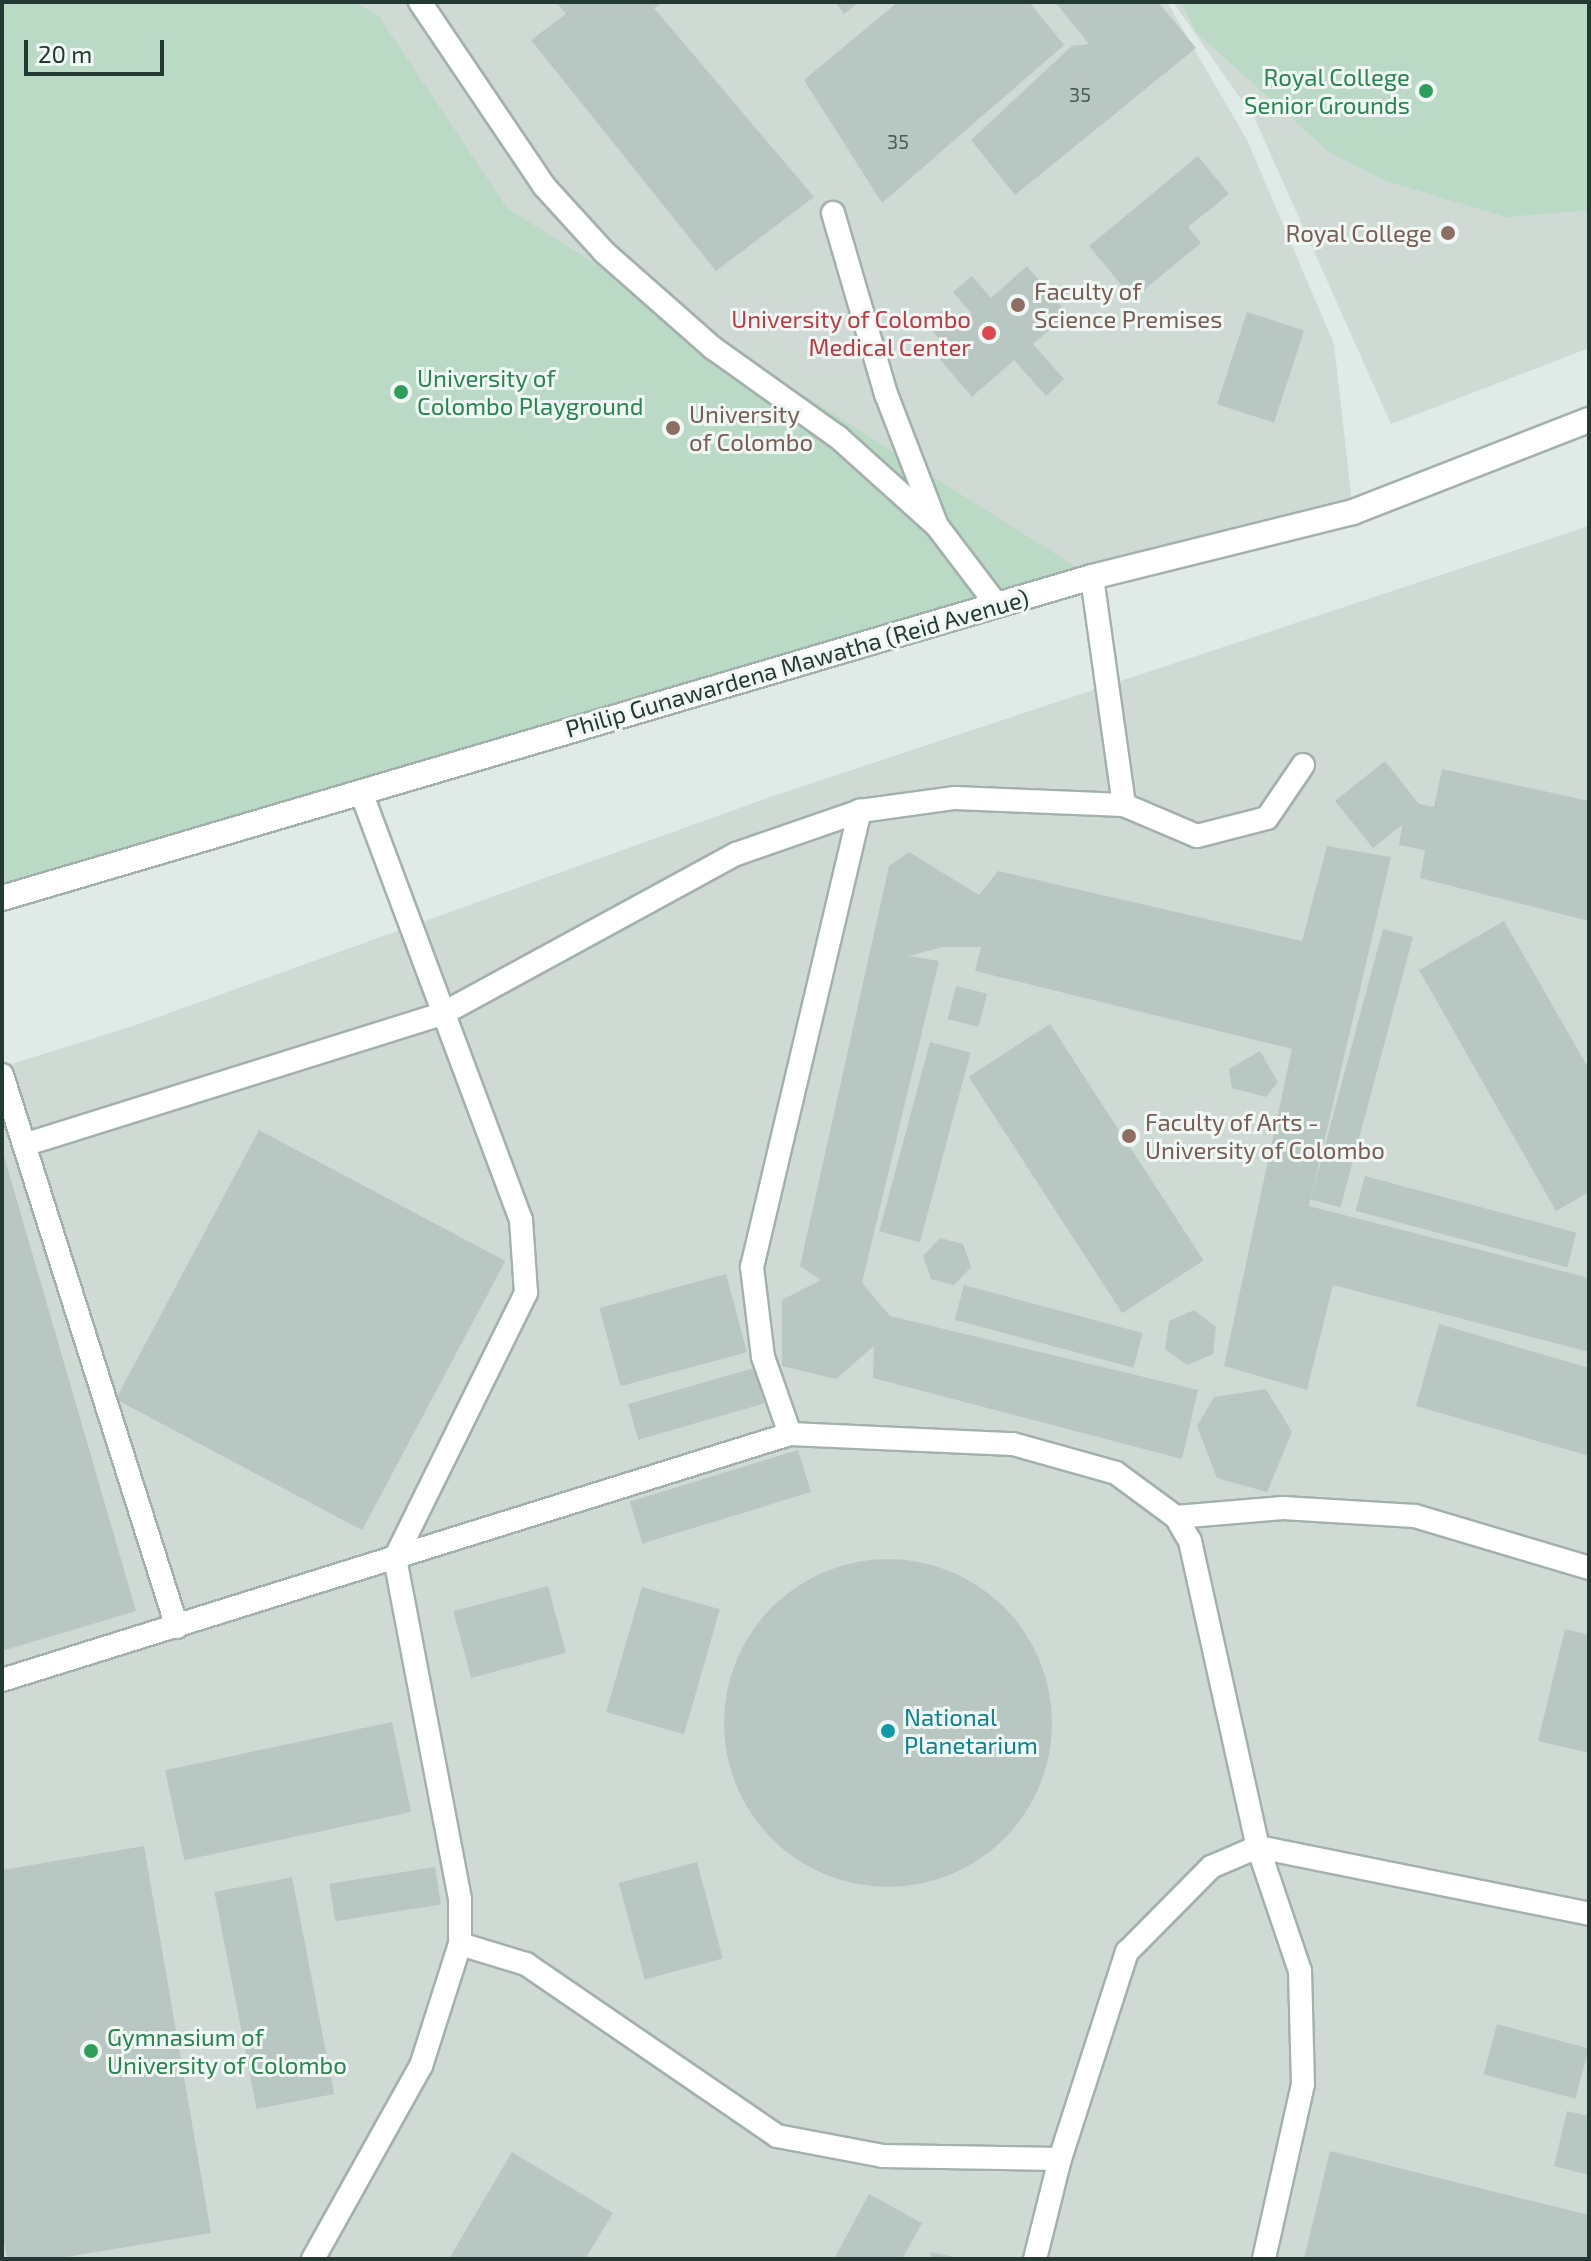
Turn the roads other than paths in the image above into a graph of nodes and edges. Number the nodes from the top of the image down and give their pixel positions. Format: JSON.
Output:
{"nodes":[{"id":1,"x":420,"y":2,"type":"edge"},
{"id":2,"x":833,"y":213,"type":"dead end"},
{"id":3,"x":1589,"y":420,"type":"edge"},
{"id":4,"x":937,"y":526,"type":"junction"},
{"id":5,"x":1092,"y":577,"type":"junction"},
{"id":6,"x":997,"y":605,"type":"junction"},
{"id":7,"x":1303,"y":765,"type":"dead end"},
{"id":8,"x":361,"y":792,"type":"junction"},
{"id":9,"x":1124,"y":805,"type":"junction"},
{"id":10,"x":860,"y":811,"type":"junction"},
{"id":11,"x":2,"y":898,"type":"edge"},
{"id":12,"x":444,"y":1013,"type":"junction"},
{"id":13,"x":2,"y":1075,"type":"edge"},
{"id":14,"x":27,"y":1144,"type":"junction"},
{"id":15,"x":790,"y":1434,"type":"junction"},
{"id":16,"x":1176,"y":1517,"type":"junction"},
{"id":17,"x":395,"y":1558,"type":"junction"},
{"id":18,"x":1589,"y":1568,"type":"edge"},
{"id":19,"x":177,"y":1627,"type":"junction"},
{"id":20,"x":2,"y":1680,"type":"edge"},
{"id":21,"x":1258,"y":1847,"type":"junction"},
{"id":22,"x":1589,"y":1914,"type":"edge"},
{"id":23,"x":460,"y":1944,"type":"junction"},
{"id":24,"x":1060,"y":2159,"type":"junction"},
{"id":25,"x":313,"y":2259,"type":"edge"},
{"id":26,"x":1035,"y":2259,"type":"edge"},
{"id":27,"x":1264,"y":2259,"type":"edge"}],
"edges":[{"from":1,"to":4,"type":"lane"},
{"from":2,"to":4,"type":"lane"},
{"from":3,"to":5,"type":"main road","name":"Philip Gunawardena Mawatha (Reid Avenue)"},
{"from":4,"to":6,"type":"lane"},
{"from":5,"to":6,"type":"main road","name":"Philip Gunawardena Mawatha (Reid Avenue)"},
{"from":5,"to":9,"type":"lane"},
{"from":6,"to":8,"type":"main road","name":"Philip Gunawardena Mawatha (Reid Avenue)"},
{"from":7,"to":9,"type":"lane"},
{"from":8,"to":11,"type":"main road","name":"Philip Gunawardena Mawatha (Reid Avenue)"},
{"from":8,"to":12,"type":"lane"},
{"from":9,"to":10,"type":"lane"},
{"from":10,"to":12,"type":"lane"},
{"from":10,"to":15,"type":"lane"},
{"from":12,"to":14,"type":"lane"},
{"from":12,"to":17,"type":"lane"},
{"from":13,"to":14,"type":"lane"},
{"from":14,"to":19,"type":"lane"},
{"from":15,"to":16,"type":"lane"},
{"from":15,"to":17,"type":"lane"},
{"from":16,"to":18,"type":"lane"},
{"from":16,"to":21,"type":"lane"},
{"from":17,"to":19,"type":"lane"},
{"from":17,"to":23,"type":"lane"},
{"from":19,"to":20,"type":"lane"},
{"from":21,"to":22,"type":"lane"},
{"from":21,"to":24,"type":"lane"},
{"from":21,"to":27,"type":"lane"},
{"from":23,"to":24,"type":"lane"},
{"from":23,"to":25,"type":"lane"},
{"from":24,"to":26,"type":"lane"}]}
